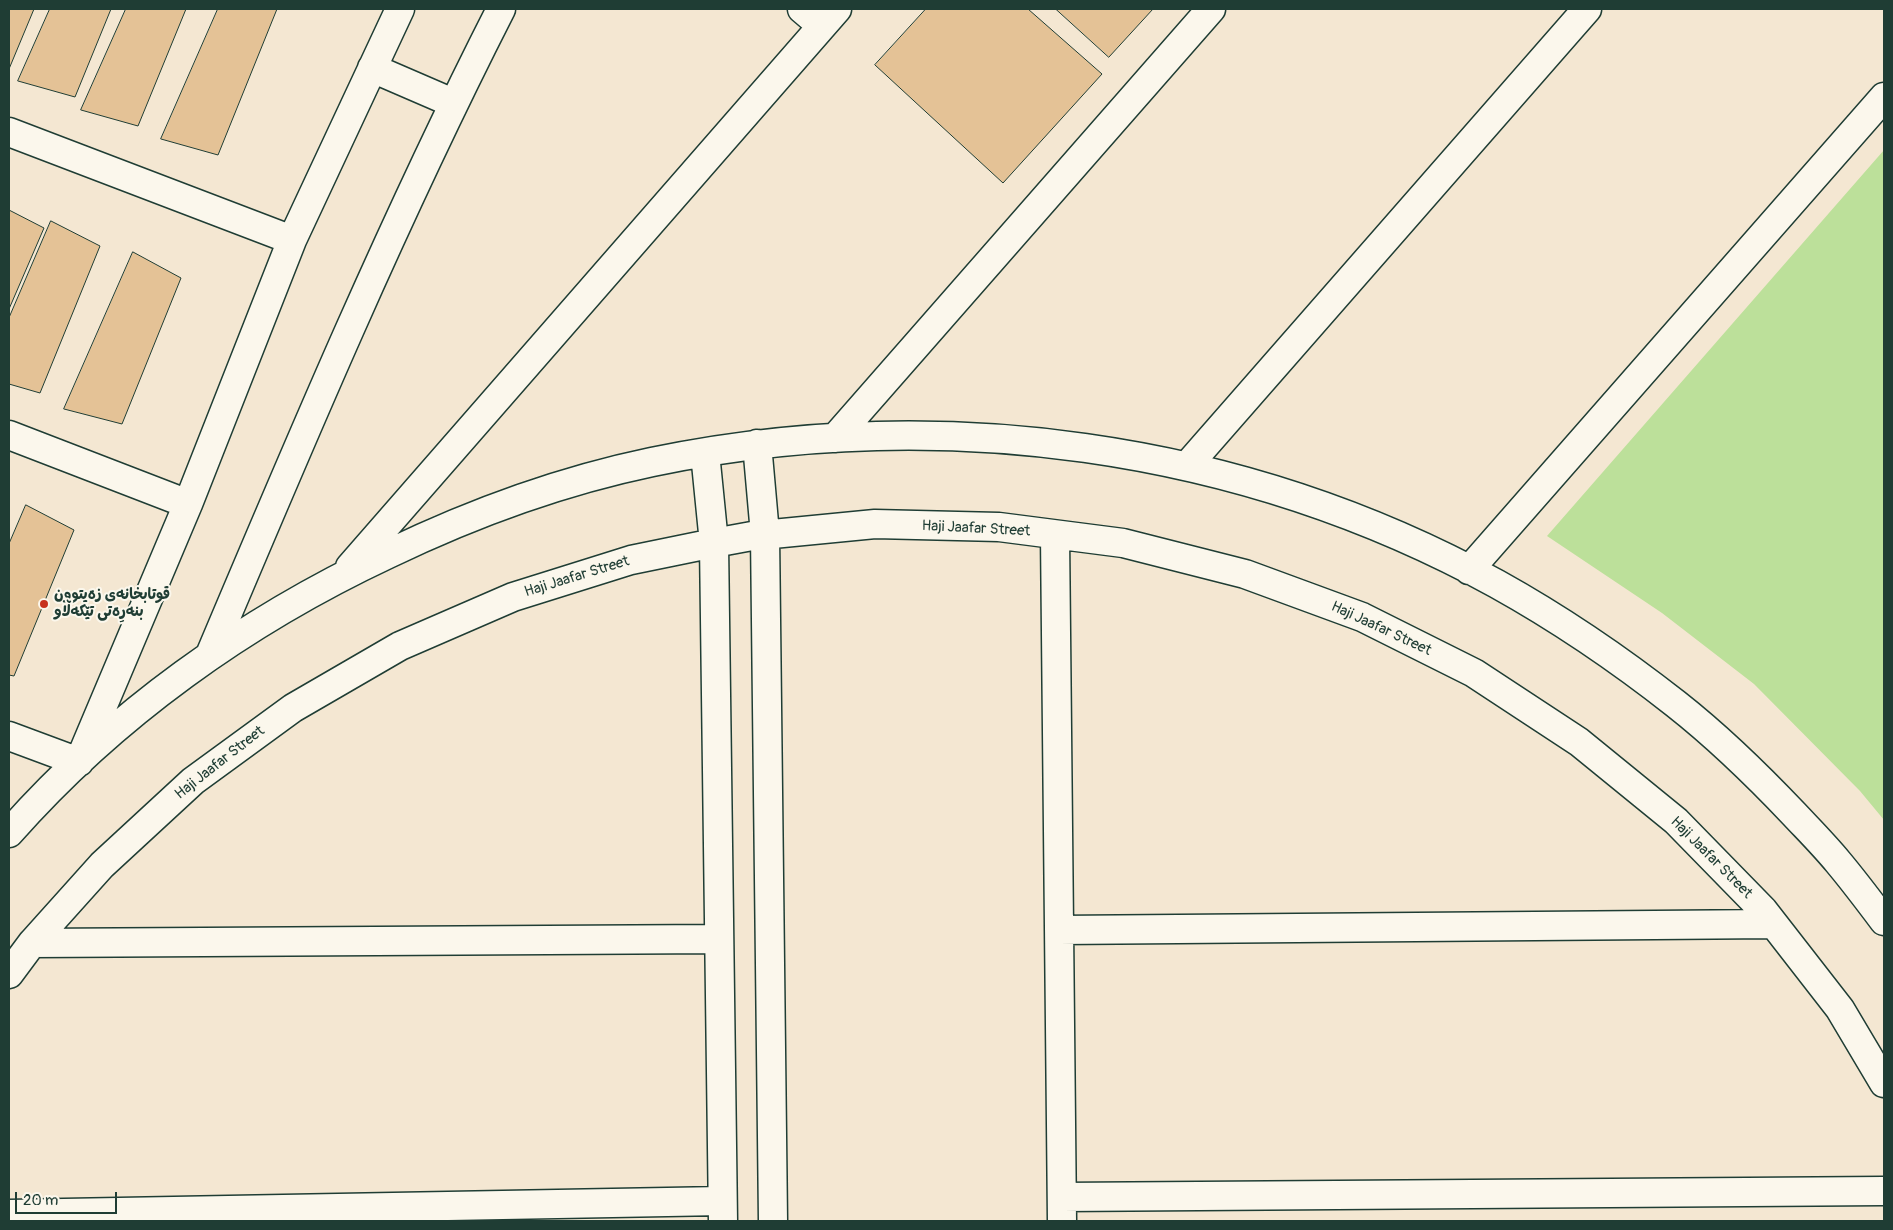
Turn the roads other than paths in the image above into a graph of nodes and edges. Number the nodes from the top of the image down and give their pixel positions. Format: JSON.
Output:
{"nodes":[{"id":1,"x":400,"y":9,"type":"edge"},
{"id":2,"x":501,"y":9,"type":"edge"},
{"id":3,"x":1211,"y":9,"type":"edge"},
{"id":4,"x":1587,"y":9,"type":"edge"},
{"id":5,"x":821,"y":14,"type":"edge"},
{"id":6,"x":372,"y":68,"type":"junction"},
{"id":7,"x":1884,"y":97,"type":"edge"},
{"id":8,"x":453,"y":104,"type":"junction"},
{"id":9,"x":9,"y":132,"type":"edge"},
{"id":10,"x":292,"y":240,"type":"junction"},
{"id":11,"x":9,"y":435,"type":"edge"},
{"id":12,"x":835,"y":438,"type":"junction"},
{"id":13,"x":757,"y":444,"type":"junction"},
{"id":14,"x":705,"y":453,"type":"junction"},
{"id":15,"x":1187,"y":466,"type":"junction"},
{"id":16,"x":188,"y":504,"type":"junction"},
{"id":17,"x":765,"y":534,"type":"junction"},
{"id":18,"x":1056,"y":535,"type":"junction"},
{"id":19,"x":714,"y":543,"type":"junction"},
{"id":20,"x":1469,"y":570,"type":"junction"},
{"id":21,"x":342,"y":576,"type":"junction"},
{"id":22,"x":210,"y":655,"type":"junction"},
{"id":23,"x":9,"y":736,"type":"edge"},
{"id":24,"x":79,"y":762,"type":"junction"},
{"id":25,"x":9,"y":833,"type":"edge"},
{"id":26,"x":1884,"y":921,"type":"edge"},
{"id":27,"x":1773,"y":924,"type":"junction"},
{"id":28,"x":1059,"y":930,"type":"junction"},
{"id":29,"x":719,"y":939,"type":"junction"},
{"id":30,"x":32,"y":943,"type":"junction"},
{"id":31,"x":9,"y":974,"type":"edge"},
{"id":32,"x":1884,"y":1083,"type":"edge"},
{"id":33,"x":1884,"y":1191,"type":"edge"},
{"id":34,"x":1062,"y":1209,"type":"edge"},
{"id":35,"x":723,"y":1211,"type":"edge"},
{"id":36,"x":9,"y":1214,"type":"edge"},
{"id":37,"x":773,"y":1221,"type":"edge"}],
"edges":[{"from":1,"to":6,"type":"street"},
{"from":2,"to":8,"type":"street"},
{"from":3,"to":12,"type":"street"},
{"from":4,"to":15,"type":"street"},
{"from":5,"to":21,"type":"street"},
{"from":6,"to":8,"type":"street"},
{"from":6,"to":10,"type":"street"},
{"from":7,"to":20,"type":"street"},
{"from":8,"to":22,"type":"street"},
{"from":9,"to":10,"type":"street"},
{"from":10,"to":16,"type":"street"},
{"from":11,"to":16,"type":"street"},
{"from":12,"to":13,"type":"street"},
{"from":12,"to":15,"type":"street"},
{"from":13,"to":14,"type":"street"},
{"from":13,"to":17,"type":"street"},
{"from":14,"to":19,"type":"street"},
{"from":14,"to":21,"type":"street"},
{"from":15,"to":20,"type":"street"},
{"from":16,"to":24,"type":"street"},
{"from":17,"to":18,"type":"street","name":"Haji Jaafar Street"},
{"from":17,"to":19,"type":"street","name":"Haji Jaafar Street"},
{"from":17,"to":37,"type":"street"},
{"from":18,"to":27,"type":"street","name":"Haji Jaafar Street"},
{"from":18,"to":28,"type":"street"},
{"from":19,"to":29,"type":"street"},
{"from":19,"to":30,"type":"street","name":"Haji Jaafar Street"},
{"from":20,"to":26,"type":"street"},
{"from":21,"to":22,"type":"street"},
{"from":22,"to":24,"type":"street"},
{"from":23,"to":24,"type":"street"},
{"from":24,"to":25,"type":"street"},
{"from":27,"to":28,"type":"street"},
{"from":27,"to":32,"type":"street","name":"Haji Jaafar Street"},
{"from":28,"to":34,"type":"street"},
{"from":29,"to":30,"type":"street"},
{"from":29,"to":35,"type":"street"},
{"from":30,"to":31,"type":"street","name":"Haji Jaafar Street"},
{"from":33,"to":34,"type":"street"},
{"from":35,"to":36,"type":"street"}]}
